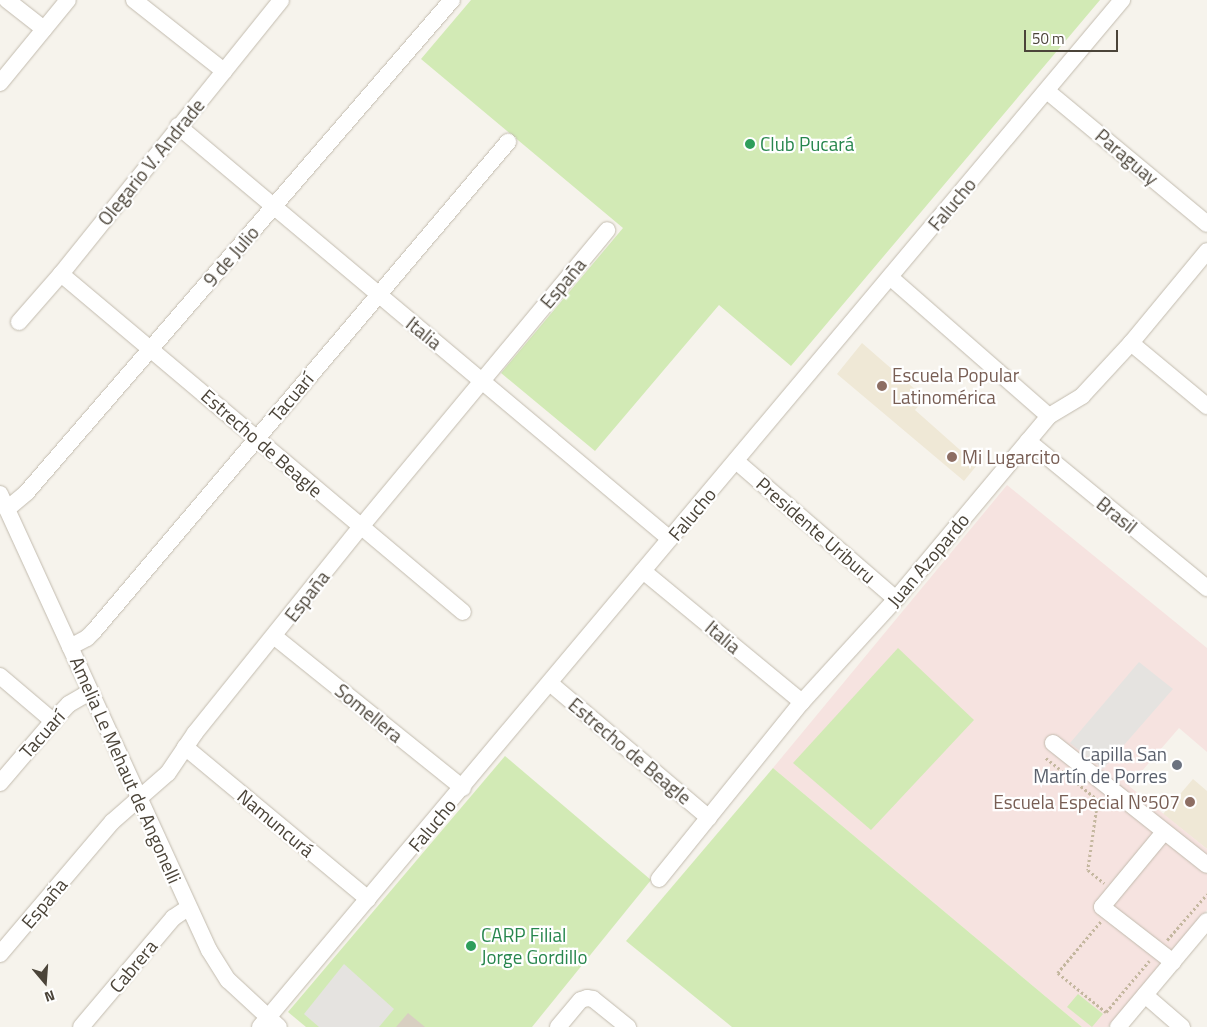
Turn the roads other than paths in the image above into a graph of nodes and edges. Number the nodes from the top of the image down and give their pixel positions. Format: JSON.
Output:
{"nodes":[{"id":1,"x":7,"y":0,"type":"edge"},
{"id":2,"x":68,"y":0,"type":"edge"},
{"id":3,"x":134,"y":0,"type":"edge"},
{"id":4,"x":281,"y":0,"type":"edge"},
{"id":5,"x":444,"y":3,"type":"edge"},
{"id":6,"x":1113,"y":3,"type":"edge"},
{"id":7,"x":44,"y":29,"type":"junction"},
{"id":8,"x":224,"y":71,"type":"junction"},
{"id":9,"x":0,"y":83,"type":"edge"},
{"id":10,"x":1047,"y":91,"type":"junction"},
{"id":11,"x":178,"y":126,"type":"junction"},
{"id":12,"x":508,"y":142,"type":"dead end"},
{"id":13,"x":274,"y":206,"type":"junction"},
{"id":14,"x":1207,"y":224,"type":"edge"},
{"id":15,"x":607,"y":230,"type":"dead end"},
{"id":16,"x":1207,"y":252,"type":"edge"},
{"id":17,"x":61,"y":274,"type":"junction"},
{"id":18,"x":890,"y":277,"type":"junction"},
{"id":19,"x":377,"y":294,"type":"junction"},
{"id":20,"x":19,"y":322,"type":"dead end"},
{"id":21,"x":1131,"y":343,"type":"junction"},
{"id":22,"x":151,"y":347,"type":"junction"},
{"id":23,"x":482,"y":380,"type":"junction"},
{"id":24,"x":1207,"y":406,"type":"edge"},
{"id":25,"x":1050,"y":416,"type":"junction"},
{"id":26,"x":258,"y":438,"type":"junction"},
{"id":27,"x":1028,"y":441,"type":"junction"},
{"id":28,"x":736,"y":461,"type":"junction"},
{"id":29,"x":0,"y":494,"type":"edge"},
{"id":30,"x":7,"y":509,"type":"junction"},
{"id":31,"x":360,"y":528,"type":"junction"},
{"id":32,"x":670,"y":539,"type":"junction"},
{"id":33,"x":643,"y":571,"type":"junction"},
{"id":34,"x":1207,"y":588,"type":"edge"},
{"id":35,"x":896,"y":599,"type":"junction"},
{"id":36,"x":462,"y":612,"type":"dead end"},
{"id":37,"x":275,"y":637,"type":"junction"},
{"id":38,"x":70,"y":647,"type":"junction"},
{"id":39,"x":0,"y":676,"type":"edge"},
{"id":40,"x":551,"y":684,"type":"junction"},
{"id":41,"x":90,"y":692,"type":"junction"},
{"id":42,"x":802,"y":702,"type":"junction"},
{"id":43,"x":52,"y":720,"type":"junction"},
{"id":44,"x":184,"y":747,"type":"junction"},
{"id":45,"x":1050,"y":751,"type":"road end"},
{"id":46,"x":0,"y":783,"type":"edge"},
{"id":47,"x":463,"y":788,"type":"junction"},
{"id":48,"x":138,"y":799,"type":"junction"},
{"id":49,"x":709,"y":818,"type":"junction"},
{"id":50,"x":1164,"y":832,"type":"junction"},
{"id":51,"x":1207,"y":865,"type":"edge"},
{"id":52,"x":659,"y":879,"type":"dead end"},
{"id":53,"x":368,"y":899,"type":"junction"},
{"id":54,"x":188,"y":908,"type":"junction"},
{"id":55,"x":1207,"y":921,"type":"edge"},
{"id":56,"x":0,"y":954,"type":"edge"},
{"id":57,"x":1172,"y":962,"type":"junction"},
{"id":58,"x":1145,"y":995,"type":"junction"},
{"id":59,"x":269,"y":1024,"type":"edge"},
{"id":60,"x":81,"y":1027,"type":"edge"},
{"id":61,"x":558,"y":1027,"type":"edge"},
{"id":62,"x":628,"y":1027,"type":"edge"},
{"id":63,"x":1118,"y":1027,"type":"edge"},
{"id":64,"x":1182,"y":1027,"type":"edge"}],
"edges":[{"from":1,"to":7,"type":"street"},
{"from":2,"to":7,"type":"street"},
{"from":3,"to":8,"type":"street"},
{"from":4,"to":8,"type":"street","name":"Olegario V. Andrade"},
{"from":5,"to":13,"type":"street","name":"9 de Julio"},
{"from":6,"to":10,"type":"street","name":"Falucho"},
{"from":7,"to":9,"type":"street"},
{"from":8,"to":11,"type":"street","name":"Olegario V. Andrade"},
{"from":10,"to":14,"type":"street","name":"Paraguay"},
{"from":10,"to":18,"type":"street","name":"Falucho"},
{"from":11,"to":13,"type":"street","name":"Italia"},
{"from":11,"to":17,"type":"street","name":"Olegario V. Andrade"},
{"from":12,"to":19,"type":"street","name":"Tacuarí"},
{"from":13,"to":19,"type":"street","name":"Italia"},
{"from":13,"to":22,"type":"street","name":"9 de Julio"},
{"from":15,"to":23,"type":"street","name":"España"},
{"from":16,"to":21,"type":"street","name":"Juan Azopardo"},
{"from":17,"to":20,"type":"street","name":"Olegario V. Andrade"},
{"from":17,"to":22,"type":"street","name":"Estrecho de Beagle"},
{"from":18,"to":25,"type":"street"},
{"from":18,"to":28,"type":"street","name":"Falucho"},
{"from":19,"to":23,"type":"street","name":"Italia"},
{"from":19,"to":26,"type":"street","name":"Tacuarí"},
{"from":21,"to":24,"type":"street"},
{"from":21,"to":25,"type":"street","name":"Juan Azopardo"},
{"from":22,"to":26,"type":"street","name":"Estrecho de Beagle"},
{"from":22,"to":30,"type":"street","name":"9 de Julio"},
{"from":23,"to":31,"type":"street","name":"España"},
{"from":23,"to":32,"type":"street","name":"Italia"},
{"from":25,"to":27,"type":"street","name":"Juan Azopardo"},
{"from":26,"to":31,"type":"street","name":"Estrecho de Beagle"},
{"from":26,"to":38,"type":"street","name":"Tacuarí"},
{"from":27,"to":34,"type":"street","name":"Brasil"},
{"from":27,"to":35,"type":"street","name":"Juan Azopardo"},
{"from":28,"to":32,"type":"street","name":"Falucho"},
{"from":28,"to":35,"type":"street","name":"Presidente Uriburu"},
{"from":29,"to":30,"type":"street","name":"Amelia Le Mehaut de Angonelli"},
{"from":30,"to":38,"type":"street","name":"Amelia Le Mehaut de Angonelli"},
{"from":31,"to":36,"type":"street","name":"Estrecho de Beagle"},
{"from":31,"to":37,"type":"street","name":"España"},
{"from":32,"to":33,"type":"street","name":"Falucho"},
{"from":33,"to":40,"type":"street","name":"Falucho"},
{"from":33,"to":42,"type":"street","name":"Italia"},
{"from":35,"to":42,"type":"street","name":"Juan Azopardo"},
{"from":37,"to":44,"type":"street","name":"España"},
{"from":37,"to":47,"type":"street","name":"Somellera"},
{"from":38,"to":41,"type":"street","name":"Amelia Le Mehaut de Angonelli"},
{"from":39,"to":43,"type":"street"},
{"from":40,"to":47,"type":"street","name":"Falucho"},
{"from":40,"to":49,"type":"street","name":"Estrecho de Beagle"},
{"from":41,"to":43,"type":"street","name":"Tacuarí"},
{"from":41,"to":48,"type":"street","name":"Amelia Le Mehaut de Angonelli"},
{"from":42,"to":49,"type":"street","name":"Juan Azopardo"},
{"from":43,"to":46,"type":"street","name":"Tacuarí"},
{"from":44,"to":48,"type":"street","name":"España"},
{"from":44,"to":53,"type":"street","name":"Namuncurá"},
{"from":45,"to":50,"type":"street"},
{"from":47,"to":53,"type":"street","name":"Falucho"},
{"from":48,"to":54,"type":"street","name":"Amelia Le Mehaut de Angonelli"},
{"from":48,"to":56,"type":"street","name":"España"},
{"from":49,"to":52,"type":"street","name":"Juan Azopardo"},
{"from":50,"to":51,"type":"street"},
{"from":50,"to":57,"type":"street"},
{"from":53,"to":59,"type":"street","name":"Falucho"},
{"from":54,"to":59,"type":"street","name":"Amelia Le Mehaut de Angonelli"},
{"from":54,"to":60,"type":"street","name":"Cabrera"},
{"from":55,"to":57,"type":"street"},
{"from":57,"to":58,"type":"street"},
{"from":58,"to":63,"type":"street"},
{"from":58,"to":64,"type":"street"},
{"from":61,"to":62,"type":"street"}]}
